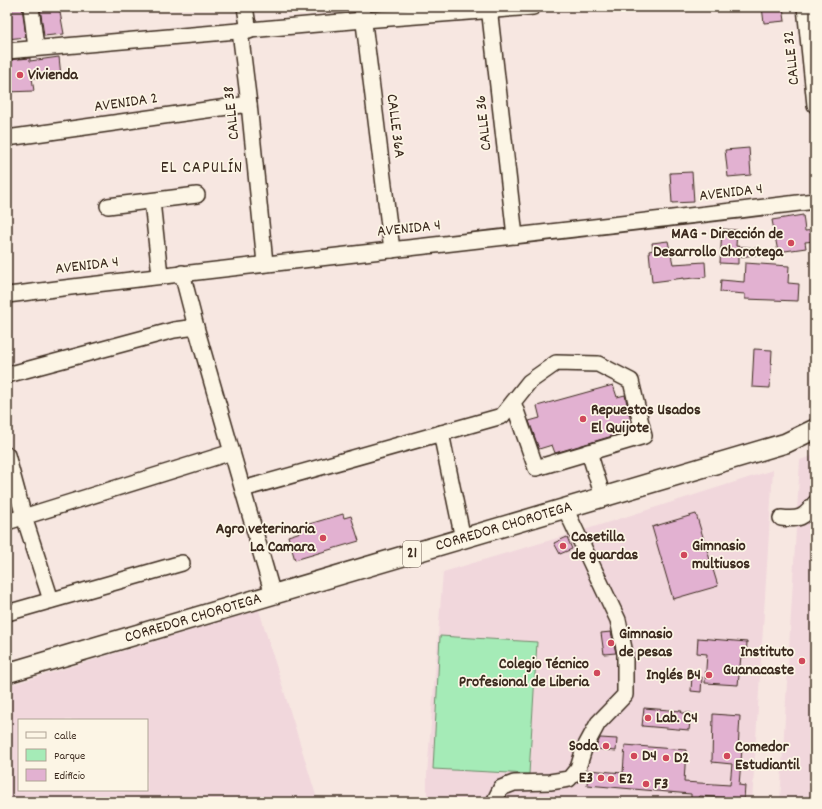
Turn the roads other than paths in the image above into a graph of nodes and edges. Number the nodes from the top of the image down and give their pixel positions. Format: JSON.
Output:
{"nodes":[{"id":1,"x":31,"y":7,"type":"edge"},
{"id":2,"x":245,"y":7,"type":"edge"},
{"id":3,"x":533,"y":7,"type":"edge"},
{"id":4,"x":805,"y":7,"type":"edge"},
{"id":5,"x":489,"y":9,"type":"edge"},
{"id":6,"x":363,"y":13,"type":"edge"},
{"id":7,"x":244,"y":31,"type":"junction"},
{"id":8,"x":36,"y":48,"type":"junction"},
{"id":9,"x":7,"y":51,"type":"edge"},
{"id":10,"x":249,"y":104,"type":"junction"},
{"id":11,"x":815,"y":105,"type":"edge"},
{"id":12,"x":7,"y":138,"type":"edge"},
{"id":13,"x":197,"y":195,"type":"dead end"},
{"id":14,"x":152,"y":200,"type":"junction"},
{"id":15,"x":815,"y":201,"type":"edge"},
{"id":16,"x":108,"y":206,"type":"dead end"},
{"id":17,"x":515,"y":236,"type":"junction"},
{"id":18,"x":392,"y":250,"type":"junction"},
{"id":19,"x":265,"y":263,"type":"junction"},
{"id":20,"x":182,"y":273,"type":"junction"},
{"id":21,"x":160,"y":276,"type":"junction"},
{"id":22,"x":7,"y":295,"type":"edge"},
{"id":23,"x":196,"y":328,"type":"junction"},
{"id":24,"x":7,"y":375,"type":"edge"},
{"id":25,"x":513,"y":402,"type":"junction"},
{"id":26,"x":815,"y":429,"type":"edge"},
{"id":27,"x":441,"y":434,"type":"junction"},
{"id":28,"x":232,"y":452,"type":"junction"},
{"id":29,"x":589,"y":452,"type":"junction"},
{"id":30,"x":7,"y":455,"type":"edge"},
{"id":31,"x":243,"y":489,"type":"junction"},
{"id":32,"x":604,"y":497,"type":"junction"},
{"id":33,"x":815,"y":503,"type":"edge"},
{"id":34,"x":565,"y":508,"type":"junction"},
{"id":35,"x":24,"y":517,"type":"junction"},
{"id":36,"x":781,"y":518,"type":"dead end"},
{"id":37,"x":7,"y":522,"type":"edge"},
{"id":38,"x":463,"y":539,"type":"junction"},
{"id":39,"x":182,"y":563,"type":"dead end"},
{"id":40,"x":273,"y":595,"type":"junction"},
{"id":41,"x":51,"y":600,"type":"junction"},
{"id":42,"x":7,"y":613,"type":"edge"},
{"id":43,"x":7,"y":673,"type":"edge"},
{"id":44,"x":494,"y":802,"type":"edge"}],
"edges":[{"from":1,"to":8,"type":"street"},
{"from":2,"to":7,"type":"street","name":"CALLE 38"},
{"from":3,"to":5,"type":"street"},
{"from":4,"to":11,"type":"street","name":"CALLE 32"},
{"from":5,"to":6,"type":"street"},
{"from":5,"to":17,"type":"street","name":"CALLE 36"},
{"from":6,"to":7,"type":"street"},
{"from":6,"to":18,"type":"street","name":"CALLE 36A"},
{"from":7,"to":8,"type":"street"},
{"from":7,"to":10,"type":"street","name":"CALLE 38"},
{"from":8,"to":9,"type":"street"},
{"from":10,"to":12,"type":"street","name":"AVENIDA 2"},
{"from":10,"to":19,"type":"street","name":"CALLE 38"},
{"from":13,"to":14,"type":"street"},
{"from":14,"to":16,"type":"street"},
{"from":14,"to":21,"type":"street"},
{"from":15,"to":17,"type":"street","name":"AVENIDA 4"},
{"from":17,"to":18,"type":"street","name":"AVENIDA 4"},
{"from":18,"to":19,"type":"street","name":"AVENIDA 4"},
{"from":19,"to":20,"type":"street","name":"AVENIDA 4"},
{"from":20,"to":21,"type":"street","name":"AVENIDA 4"},
{"from":20,"to":23,"type":"street"},
{"from":21,"to":22,"type":"street","name":"AVENIDA 4"},
{"from":23,"to":24,"type":"street"},
{"from":23,"to":28,"type":"street"},
{"from":25,"to":27,"type":"street"},
{"from":25,"to":29,"type":"street"},
{"from":25,"to":29,"type":"street"},
{"from":26,"to":32,"type":"main road","name":"CORREDOR CHOROTEGA","number":"21"},
{"from":27,"to":31,"type":"street"},
{"from":27,"to":38,"type":"street"},
{"from":28,"to":31,"type":"street"},
{"from":28,"to":35,"type":"street"},
{"from":29,"to":32,"type":"street"},
{"from":30,"to":35,"type":"street"},
{"from":31,"to":40,"type":"street"},
{"from":32,"to":34,"type":"main road","name":"CORREDOR CHOROTEGA","number":"21"},
{"from":33,"to":36,"type":"street"},
{"from":34,"to":38,"type":"main road","name":"CORREDOR CHOROTEGA","number":"21"},
{"from":34,"to":44,"type":"street"},
{"from":35,"to":37,"type":"street"},
{"from":35,"to":41,"type":"street"},
{"from":38,"to":40,"type":"main road","name":"CORREDOR CHOROTEGA","number":"21"},
{"from":39,"to":41,"type":"street"},
{"from":40,"to":43,"type":"main road","name":"CORREDOR CHOROTEGA","number":"21"},
{"from":41,"to":42,"type":"street"}]}
